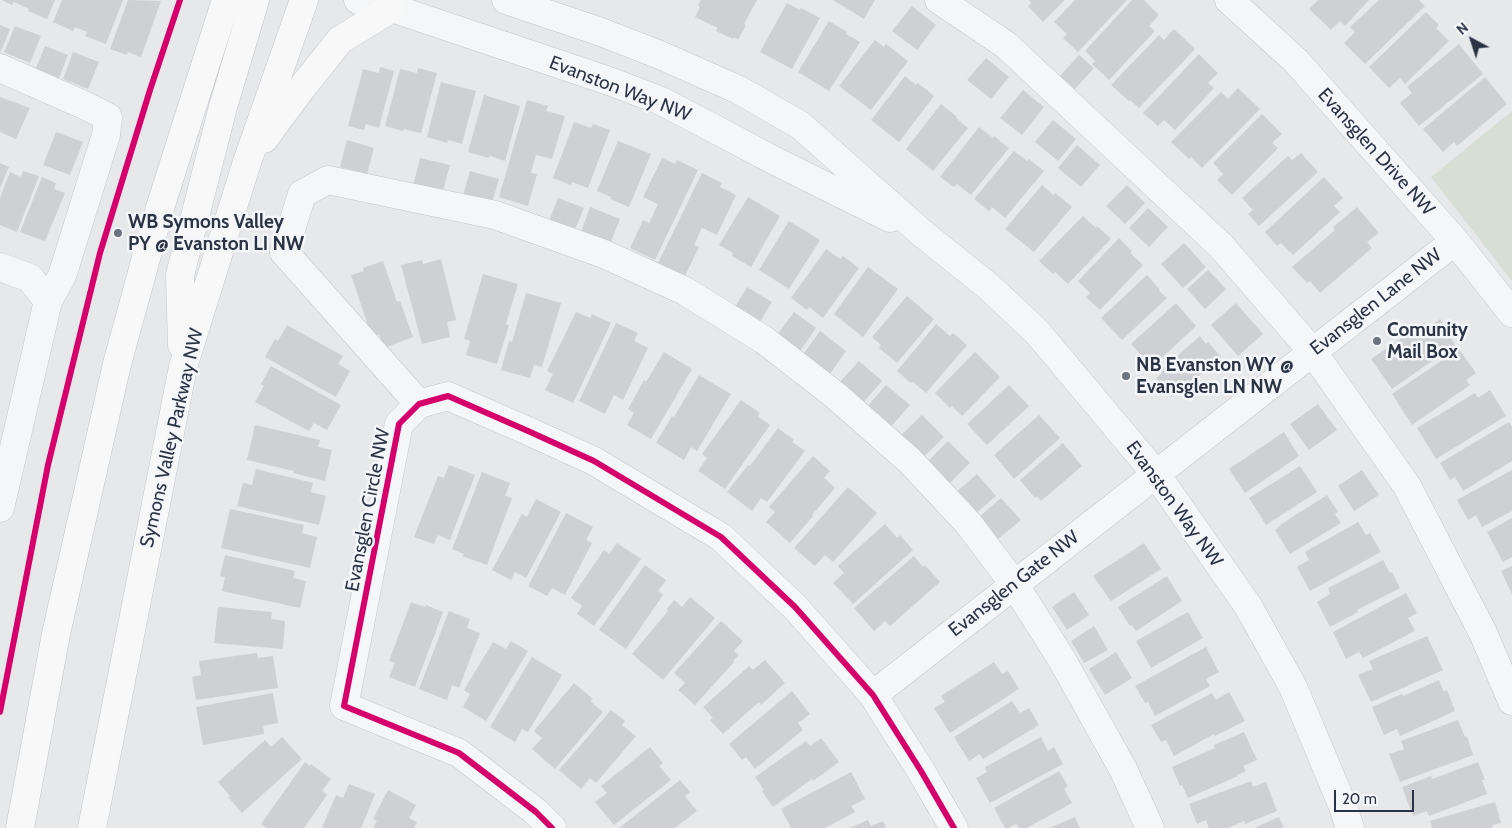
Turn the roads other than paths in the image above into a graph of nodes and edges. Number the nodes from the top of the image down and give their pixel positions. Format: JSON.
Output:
{"nodes":[{"id":1,"x":226,"y":0,"type":"edge"},
{"id":2,"x":255,"y":0,"type":"edge"},
{"id":3,"x":304,"y":0,"type":"edge"},
{"id":4,"x":358,"y":0,"type":"edge"},
{"id":5,"x":506,"y":0,"type":"edge"},
{"id":6,"x":939,"y":0,"type":"edge"},
{"id":7,"x":1229,"y":0,"type":"edge"},
{"id":8,"x":392,"y":8,"type":"junction"},
{"id":9,"x":0,"y":68,"type":"edge"},
{"id":10,"x":247,"y":162,"type":"junction"},
{"id":11,"x":923,"y":234,"type":"junction"},
{"id":12,"x":1456,"y":241,"type":"junction"},
{"id":13,"x":0,"y":267,"type":"edge"},
{"id":14,"x":48,"y":301,"type":"junction"},
{"id":15,"x":1512,"y":313,"type":"edge"},
{"id":16,"x":1312,"y":351,"type":"junction"},
{"id":17,"x":183,"y":367,"type":"junction"},
{"id":18,"x":419,"y":404,"type":"junction"},
{"id":19,"x":1156,"y":474,"type":"junction"},
{"id":20,"x":0,"y":508,"type":"edge"},
{"id":21,"x":1014,"y":584,"type":"junction"},
{"id":22,"x":873,"y":695,"type":"junction"},
{"id":23,"x":1512,"y":701,"type":"edge"},
{"id":24,"x":20,"y":828,"type":"edge"},
{"id":25,"x":92,"y":828,"type":"edge"},
{"id":26,"x":552,"y":828,"type":"edge"},
{"id":27,"x":954,"y":828,"type":"edge"},
{"id":28,"x":1150,"y":828,"type":"edge"},
{"id":29,"x":1350,"y":828,"type":"edge"}],
"edges":[{"from":1,"to":24,"type":"main road"},
{"from":2,"to":17,"type":"main road"},
{"from":3,"to":10,"type":"main road","name":"Symons Valley Parkway NW"},
{"from":4,"to":8,"type":"street","name":"Evanston Way NW"},
{"from":5,"to":11,"type":"street","name":"Evanston Way NW"},
{"from":6,"to":16,"type":"street"},
{"from":7,"to":12,"type":"street","name":"Evansglen Drive NW"},
{"from":8,"to":10,"type":"main road"},
{"from":8,"to":11,"type":"street","name":"Evanston Way NW"},
{"from":9,"to":14,"type":"street"},
{"from":10,"to":17,"type":"main road","name":"Symons Valley Parkway NW"},
{"from":11,"to":19,"type":"street","name":"Evanston Way NW"},
{"from":12,"to":15,"type":"street","name":"Evansglen Drive NW"},
{"from":12,"to":16,"type":"street","name":"Evansglen Lane NW"},
{"from":13,"to":14,"type":"street"},
{"from":14,"to":20,"type":"street"},
{"from":16,"to":19,"type":"street","name":"Evansglen Lane NW"},
{"from":16,"to":23,"type":"street"},
{"from":17,"to":25,"type":"main road","name":"Symons Valley Parkway NW"},
{"from":18,"to":21,"type":"street"},
{"from":18,"to":22,"type":"street","name":"Evansglen Circle NW"},
{"from":18,"to":26,"type":"street","name":"Evansglen Circle NW"},
{"from":19,"to":21,"type":"street","name":"Evansglen Gate NW"},
{"from":19,"to":29,"type":"street","name":"Evanston Way NW"},
{"from":21,"to":22,"type":"street","name":"Evansglen Gate NW"},
{"from":21,"to":28,"type":"street"},
{"from":22,"to":27,"type":"street","name":"Evansglen Circle NW"}]}
